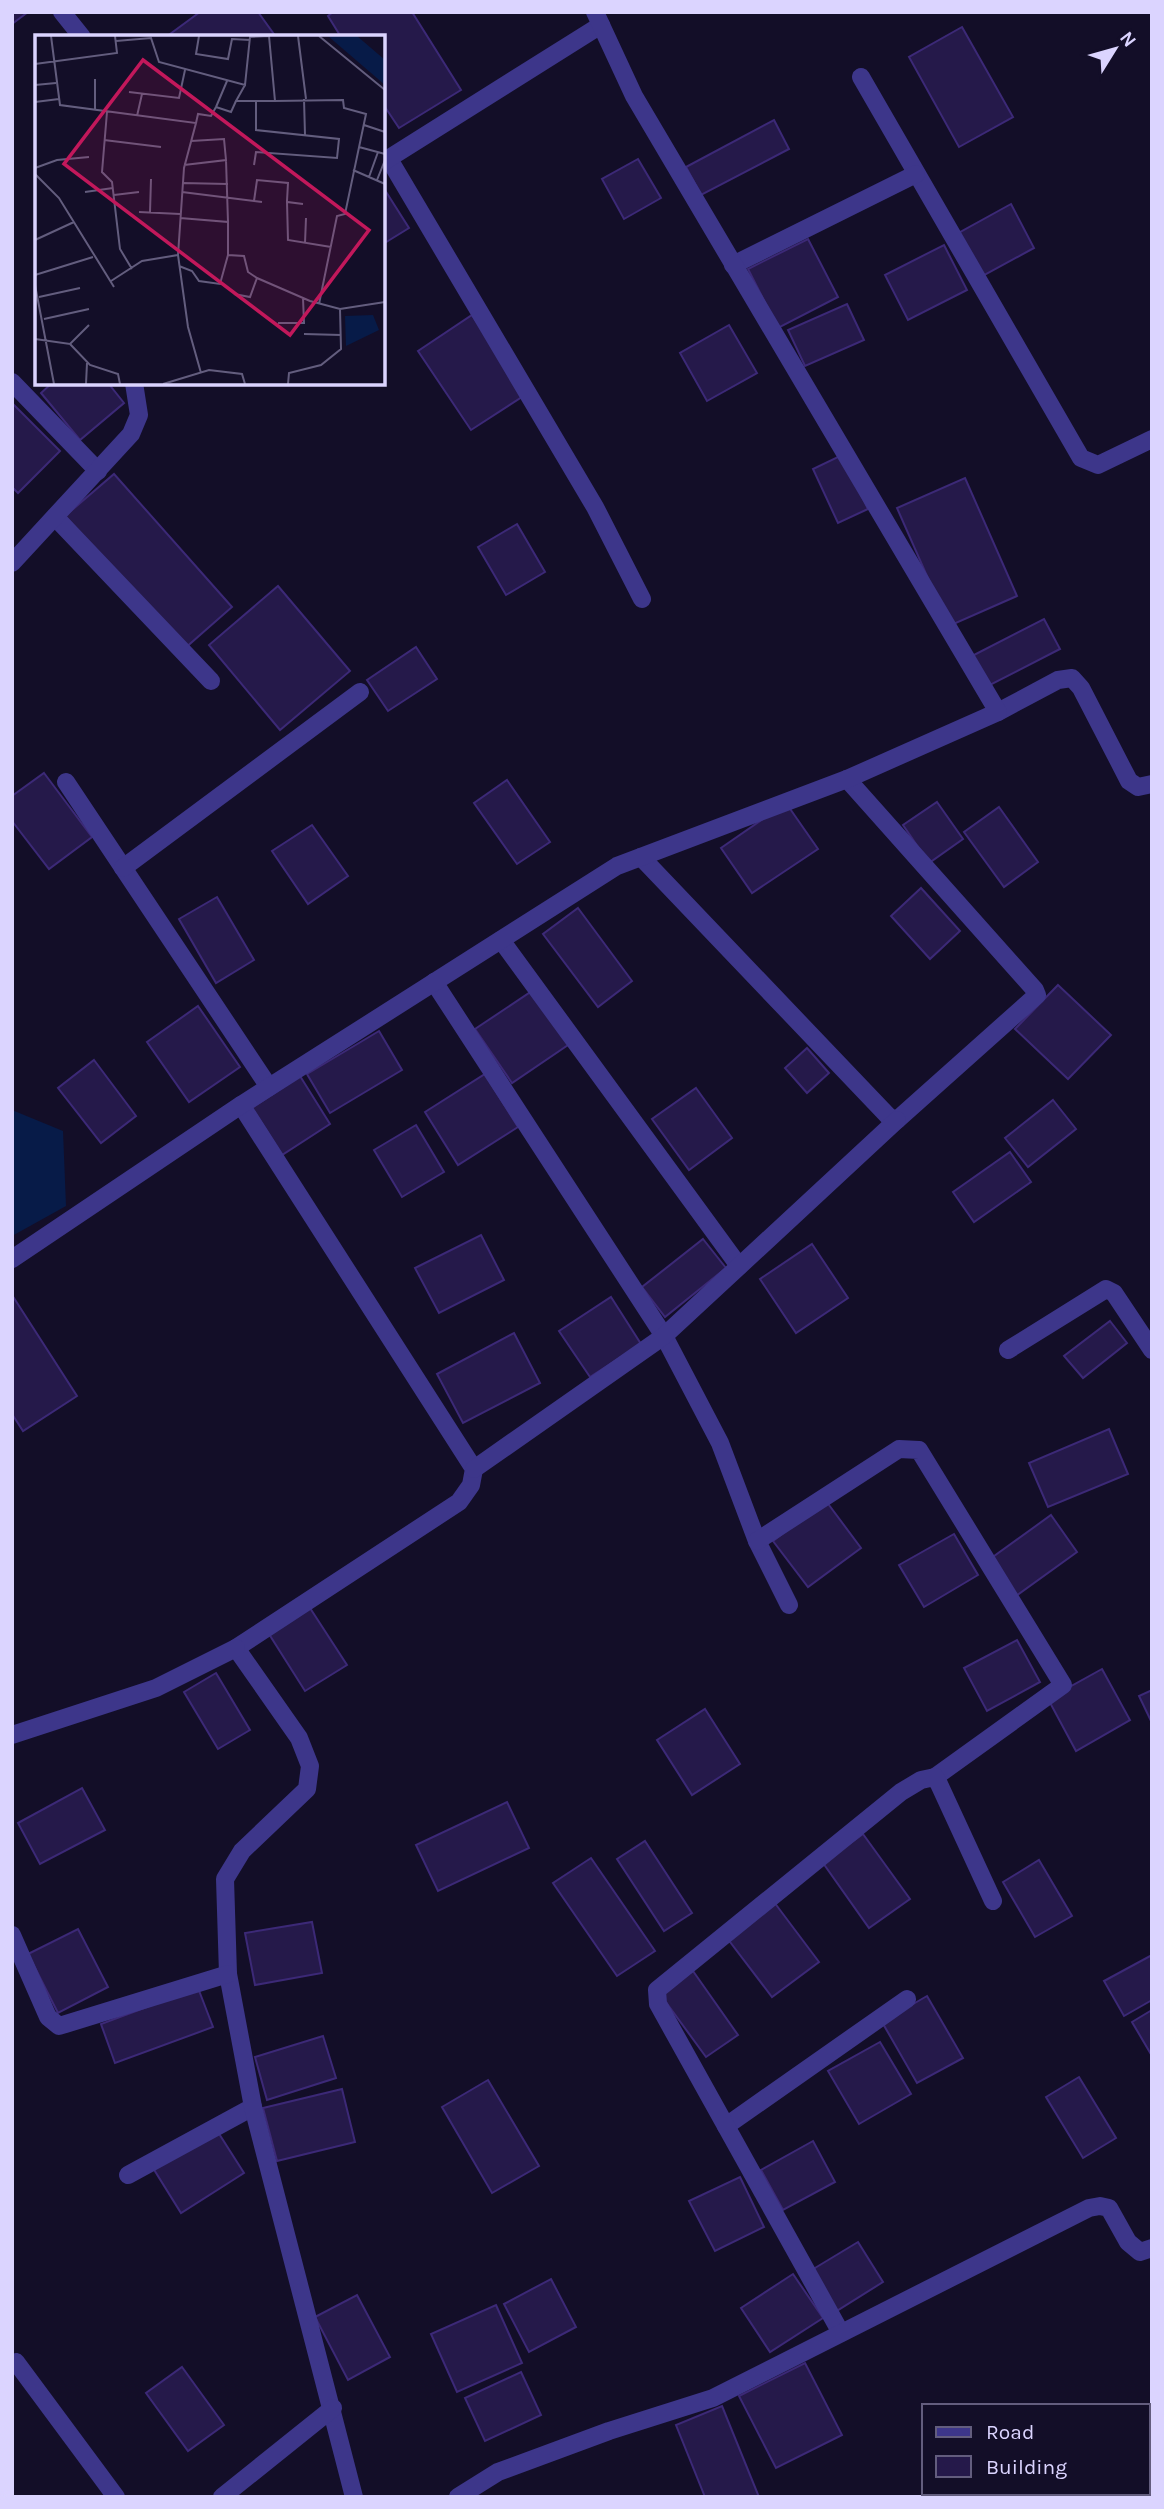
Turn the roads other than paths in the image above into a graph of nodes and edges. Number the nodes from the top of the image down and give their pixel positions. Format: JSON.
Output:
{"nodes":[{"id":1,"x":62,"y":12,"type":"edge"},
{"id":2,"x":598,"y":19,"type":"edge"},
{"id":3,"x":80,"y":35,"type":"edge"},
{"id":4,"x":861,"y":77,"type":"dead end"},
{"id":5,"x":386,"y":161,"type":"edge"},
{"id":6,"x":916,"y":174,"type":"junction"},
{"id":7,"x":733,"y":265,"type":"junction"},
{"id":8,"x":12,"y":382,"type":"edge"},
{"id":9,"x":134,"y":385,"type":"edge"},
{"id":10,"x":1152,"y":439,"type":"edge"},
{"id":11,"x":98,"y":471,"type":"junction"},
{"id":12,"x":55,"y":517,"type":"junction"},
{"id":13,"x":12,"y":563,"type":"edge"},
{"id":14,"x":642,"y":599,"type":"dead end"},
{"id":15,"x":211,"y":681,"type":"dead end"},
{"id":16,"x":360,"y":692,"type":"dead end"},
{"id":17,"x":998,"y":712,"type":"junction"},
{"id":18,"x":848,"y":779,"type":"junction"},
{"id":19,"x":66,"y":782,"type":"dead end"},
{"id":20,"x":1152,"y":784,"type":"edge"},
{"id":21,"x":641,"y":857,"type":"junction"},
{"id":22,"x":123,"y":868,"type":"junction"},
{"id":23,"x":501,"y":940,"type":"junction"},
{"id":24,"x":434,"y":982,"type":"junction"},
{"id":25,"x":269,"y":1087,"type":"junction"},
{"id":26,"x":241,"y":1105,"type":"junction"},
{"id":27,"x":897,"y":1120,"type":"junction"},
{"id":28,"x":12,"y":1259,"type":"edge"},
{"id":29,"x":739,"y":1266,"type":"junction"},
{"id":30,"x":663,"y":1336,"type":"junction"},
{"id":31,"x":1008,"y":1350,"type":"dead end"},
{"id":32,"x":1152,"y":1350,"type":"edge"},
{"id":33,"x":474,"y":1469,"type":"junction"},
{"id":34,"x":757,"y":1541,"type":"junction"},
{"id":35,"x":789,"y":1605,"type":"dead end"},
{"id":36,"x":236,"y":1648,"type":"junction"},
{"id":37,"x":12,"y":1735,"type":"edge"},
{"id":38,"x":934,"y":1777,"type":"junction"},
{"id":39,"x":993,"y":1901,"type":"dead end"},
{"id":40,"x":12,"y":1934,"type":"edge"},
{"id":41,"x":228,"y":1974,"type":"junction"},
{"id":42,"x":907,"y":1999,"type":"dead end"},
{"id":43,"x":253,"y":2107,"type":"junction"},
{"id":44,"x":726,"y":2126,"type":"junction"},
{"id":45,"x":128,"y":2175,"type":"dead end"},
{"id":46,"x":1152,"y":2248,"type":"edge"},
{"id":47,"x":841,"y":2333,"type":"junction"},
{"id":48,"x":16,"y":2362,"type":"dead end"},
{"id":49,"x":333,"y":2408,"type":"junction"},
{"id":50,"x":116,"y":2497,"type":"edge"},
{"id":51,"x":222,"y":2497,"type":"edge"},
{"id":52,"x":354,"y":2497,"type":"edge"},
{"id":53,"x":458,"y":2497,"type":"edge"}],
"edges":[{"from":1,"to":3,"type":"street"},
{"from":2,"to":5,"type":"street"},
{"from":2,"to":7,"type":"street"},
{"from":4,"to":6,"type":"street"},
{"from":5,"to":14,"type":"street"},
{"from":6,"to":7,"type":"street"},
{"from":6,"to":10,"type":"street"},
{"from":7,"to":17,"type":"street"},
{"from":8,"to":11,"type":"street"},
{"from":9,"to":11,"type":"street"},
{"from":11,"to":12,"type":"street"},
{"from":12,"to":13,"type":"street"},
{"from":12,"to":15,"type":"street"},
{"from":16,"to":22,"type":"street"},
{"from":17,"to":18,"type":"street"},
{"from":17,"to":20,"type":"street"},
{"from":18,"to":21,"type":"street"},
{"from":18,"to":27,"type":"street"},
{"from":19,"to":22,"type":"street"},
{"from":21,"to":23,"type":"street"},
{"from":21,"to":27,"type":"street"},
{"from":22,"to":25,"type":"street"},
{"from":23,"to":24,"type":"street"},
{"from":23,"to":29,"type":"street"},
{"from":24,"to":25,"type":"street"},
{"from":24,"to":30,"type":"street"},
{"from":25,"to":26,"type":"street"},
{"from":26,"to":28,"type":"street"},
{"from":26,"to":33,"type":"street"},
{"from":27,"to":29,"type":"street"},
{"from":29,"to":30,"type":"street"},
{"from":30,"to":33,"type":"street"},
{"from":30,"to":34,"type":"street"},
{"from":31,"to":32,"type":"street"},
{"from":33,"to":36,"type":"street"},
{"from":34,"to":35,"type":"street"},
{"from":34,"to":38,"type":"street"},
{"from":36,"to":37,"type":"street"},
{"from":36,"to":41,"type":"street"},
{"from":38,"to":39,"type":"street"},
{"from":38,"to":44,"type":"street"},
{"from":40,"to":41,"type":"street"},
{"from":41,"to":43,"type":"street"},
{"from":42,"to":44,"type":"street"},
{"from":43,"to":45,"type":"street"},
{"from":43,"to":49,"type":"street"},
{"from":44,"to":47,"type":"street"},
{"from":46,"to":47,"type":"street"},
{"from":47,"to":53,"type":"street"},
{"from":48,"to":50,"type":"street"},
{"from":49,"to":51,"type":"street"},
{"from":49,"to":52,"type":"street"}]}
